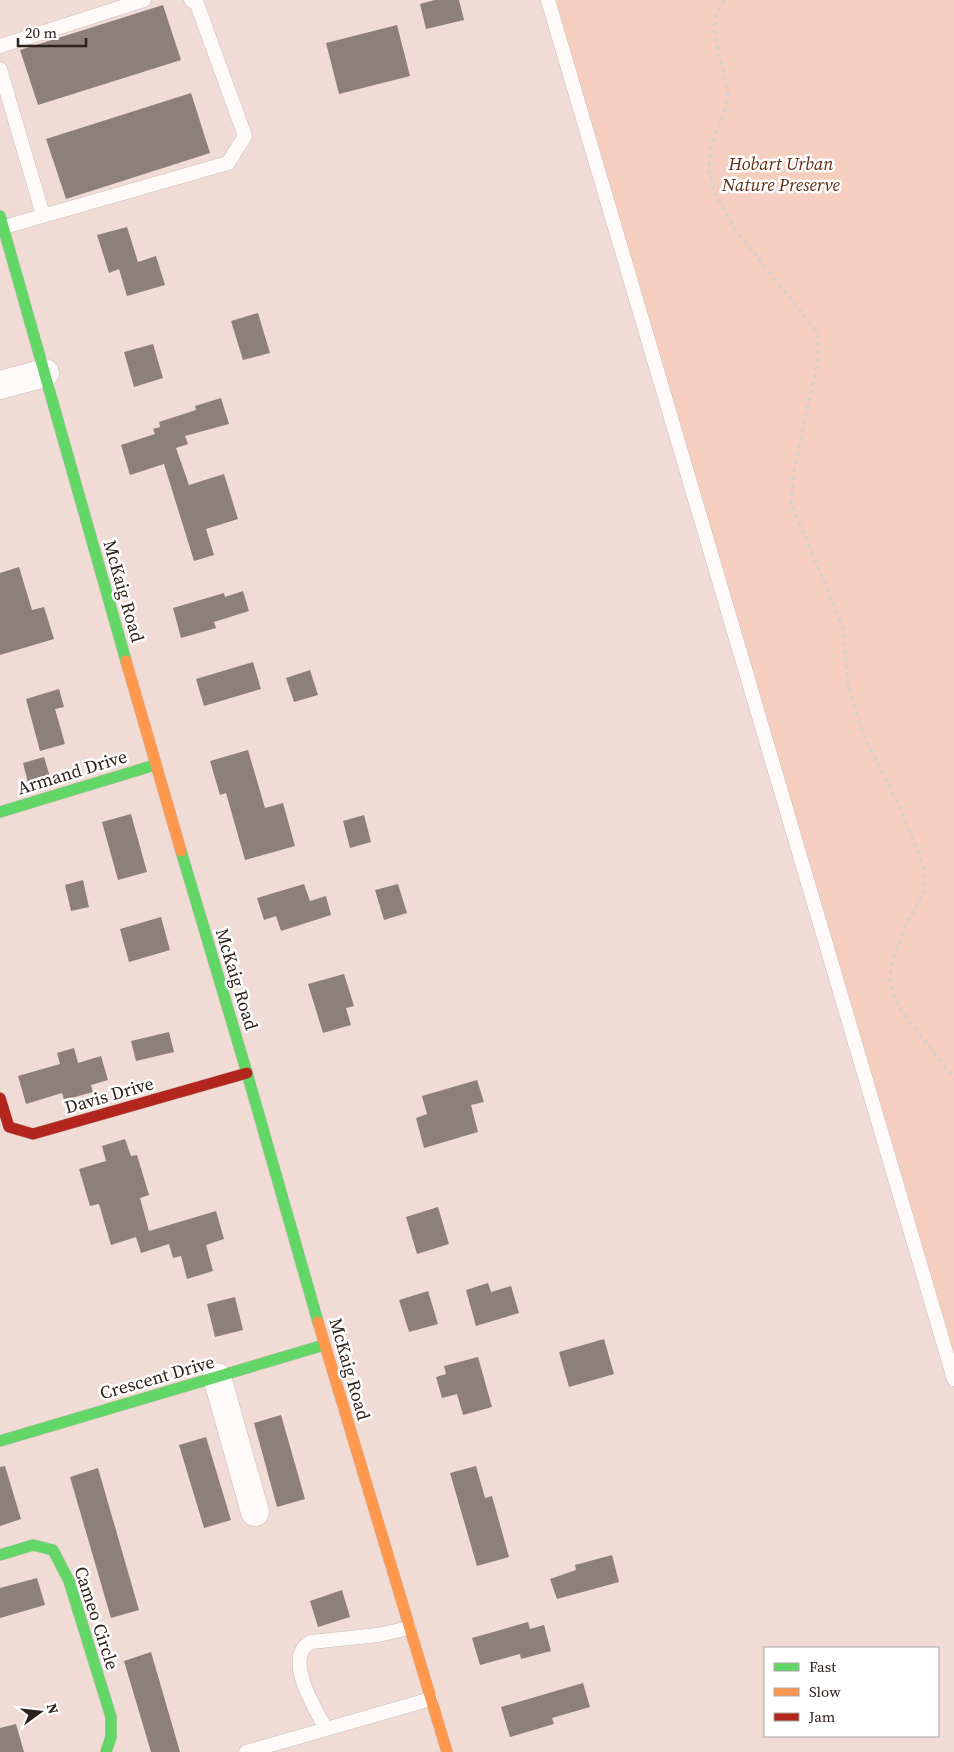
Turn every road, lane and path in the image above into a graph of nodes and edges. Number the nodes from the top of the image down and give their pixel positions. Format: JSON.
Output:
{"nodes":[{"id":1,"x":144,"y":0,"type":"edge"},
{"id":2,"x":191,"y":0,"type":"edge"},
{"id":3,"x":548,"y":0,"type":"edge"},
{"id":4,"x":724,"y":0,"type":"edge"},
{"id":5,"x":0,"y":46,"type":"edge"},
{"id":6,"x":0,"y":69,"type":"edge"},
{"id":7,"x":43,"y":215,"type":"junction"},
{"id":8,"x":2,"y":221,"type":"edge"},
{"id":9,"x":45,"y":373,"type":"junction"},
{"id":10,"x":0,"y":385,"type":"edge"},
{"id":11,"x":155,"y":765,"type":"junction"},
{"id":12,"x":0,"y":812,"type":"edge"},
{"id":13,"x":248,"y":1074,"type":"junction"},
{"id":14,"x":954,"y":1079,"type":"edge"},
{"id":15,"x":0,"y":1098,"type":"edge"},
{"id":16,"x":324,"y":1346,"type":"junction"},
{"id":17,"x":217,"y":1377,"type":"junction"},
{"id":18,"x":954,"y":1379,"type":"edge"},
{"id":19,"x":0,"y":1441,"type":"edge"},
{"id":20,"x":255,"y":1512,"type":"dead end"},
{"id":21,"x":0,"y":1555,"type":"edge"},
{"id":22,"x":409,"y":1628,"type":"junction"},
{"id":23,"x":431,"y":1699,"type":"junction"},
{"id":24,"x":326,"y":1729,"type":"junction"},
{"id":25,"x":106,"y":1752,"type":"edge"},
{"id":26,"x":246,"y":1752,"type":"edge"},
{"id":27,"x":446,"y":1752,"type":"edge"}],
"edges":[{"from":1,"to":5,"type":"lane"},
{"from":2,"to":7,"type":"lane"},
{"from":3,"to":18,"type":"lane"},
{"from":4,"to":14,"type":"path"},
{"from":6,"to":7,"type":"lane"},
{"from":7,"to":8,"type":"lane"},
{"from":8,"to":9,"type":"street","name":"McKaig Road"},
{"from":9,"to":10,"type":"street"},
{"from":9,"to":11,"type":"street","name":"McKaig Road"},
{"from":11,"to":12,"type":"street","name":"Armand Drive"},
{"from":11,"to":13,"type":"street","name":"McKaig Road"},
{"from":13,"to":15,"type":"street","name":"Davis Drive"},
{"from":13,"to":16,"type":"street","name":"McKaig Road"},
{"from":16,"to":17,"type":"street","name":"Crescent Drive"},
{"from":16,"to":22,"type":"street","name":"McKaig Road"},
{"from":17,"to":19,"type":"street","name":"Crescent Drive"},
{"from":17,"to":20,"type":"street"},
{"from":21,"to":25,"type":"street","name":"Cameo Circle"},
{"from":22,"to":23,"type":"street","name":"McKaig Road"},
{"from":22,"to":24,"type":"lane"},
{"from":23,"to":24,"type":"lane"},
{"from":23,"to":27,"type":"street","name":"McKaig Road"},
{"from":24,"to":26,"type":"lane"}]}
